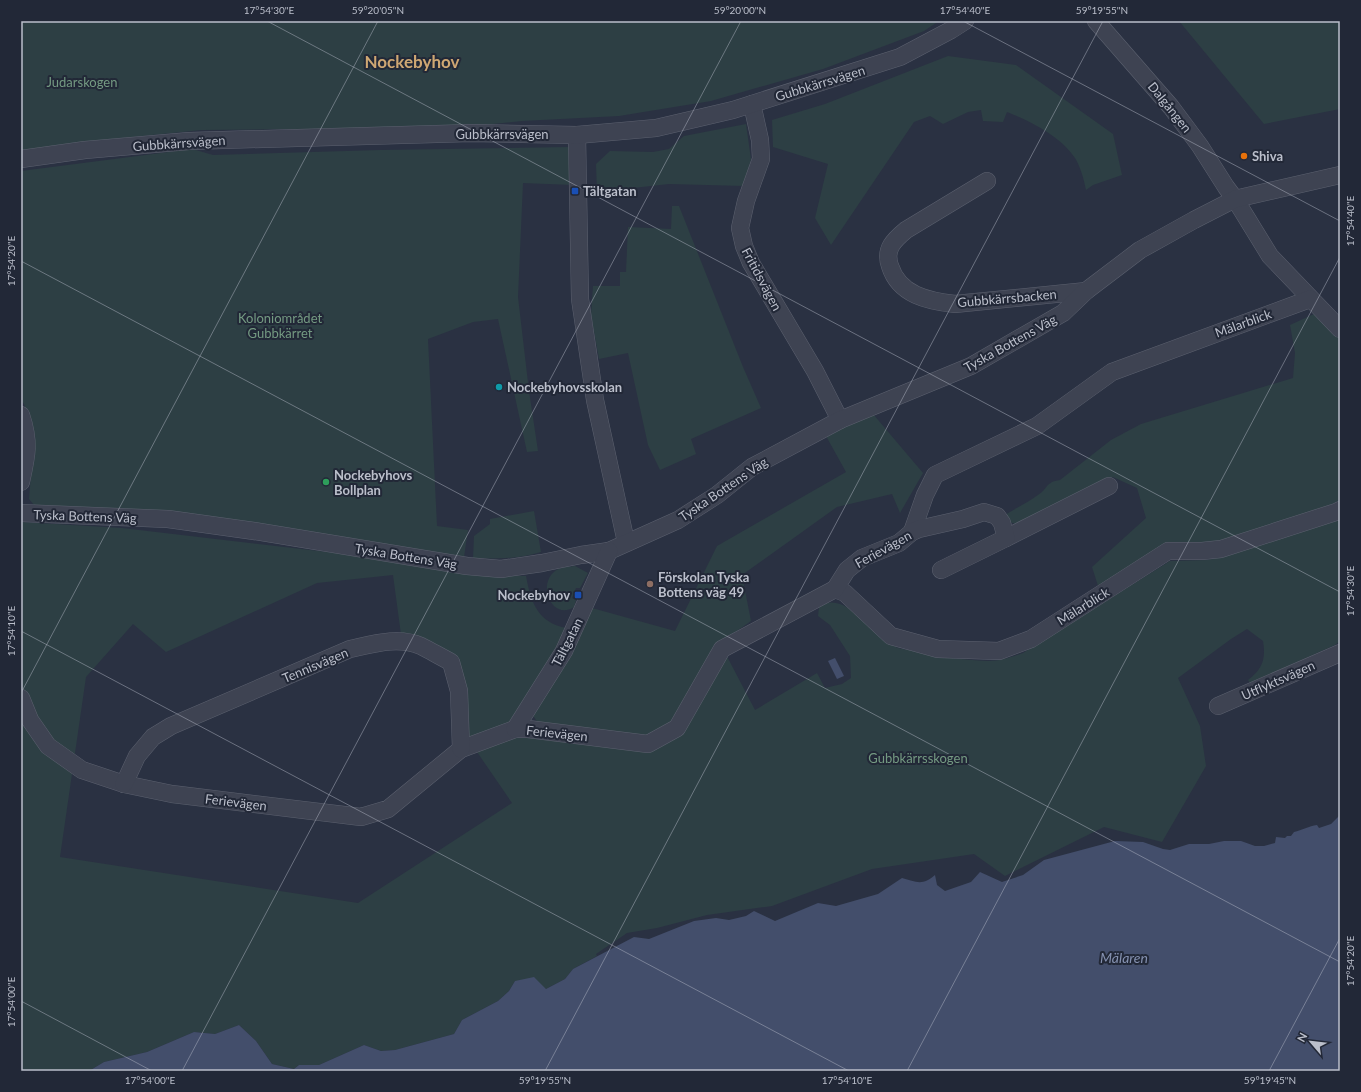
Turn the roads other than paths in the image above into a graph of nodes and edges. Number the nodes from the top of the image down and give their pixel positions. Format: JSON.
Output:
{"nodes":[{"id":1,"x":964,"y":21,"type":"edge"},
{"id":2,"x":1096,"y":21,"type":"edge"},
{"id":3,"x":752,"y":104,"type":"junction"},
{"id":4,"x":577,"y":135,"type":"junction"},
{"id":5,"x":21,"y":159,"type":"edge"},
{"id":6,"x":1340,"y":175,"type":"edge"},
{"id":7,"x":987,"y":181,"type":"dead end"},
{"id":8,"x":1235,"y":200,"type":"junction"},
{"id":9,"x":1086,"y":291,"type":"junction"},
{"id":10,"x":1310,"y":299,"type":"junction"},
{"id":11,"x":1340,"y":329,"type":"edge"},
{"id":12,"x":21,"y":415,"type":"edge"},
{"id":13,"x":840,"y":420,"type":"junction"},
{"id":14,"x":21,"y":482,"type":"edge"},
{"id":15,"x":1109,"y":486,"type":"dead end"},
{"id":16,"x":1340,"y":510,"type":"edge"},
{"id":17,"x":21,"y":513,"type":"edge"},
{"id":18,"x":912,"y":532,"type":"junction"},
{"id":19,"x":1006,"y":538,"type":"junction"},
{"id":20,"x":626,"y":542,"type":"junction"},
{"id":21,"x":609,"y":551,"type":"junction"},
{"id":22,"x":941,"y":570,"type":"dead end"},
{"id":23,"x":835,"y":589,"type":"junction"},
{"id":24,"x":1339,"y":652,"type":"edge"},
{"id":25,"x":21,"y":698,"type":"edge"},
{"id":26,"x":1218,"y":706,"type":"dead end"},
{"id":27,"x":516,"y":729,"type":"junction"},
{"id":28,"x":461,"y":749,"type":"junction"},
{"id":29,"x":124,"y":784,"type":"junction"}],
"edges":[{"from":1,"to":3,"type":"street","name":"Gubbkärrsvägen"},
{"from":2,"to":8,"type":"street","name":"Dalgången"},
{"from":3,"to":4,"type":"street","name":"Gubbkärrsvägen"},
{"from":3,"to":13,"type":"street","name":"Fritidsvägen"},
{"from":4,"to":5,"type":"street","name":"Gubbkärrsvägen"},
{"from":4,"to":20,"type":"street"},
{"from":6,"to":8,"type":"street","name":"Tyska Bottens Väg"},
{"from":7,"to":9,"type":"street","name":"Gubbkärrsbacken"},
{"from":8,"to":9,"type":"street","name":"Tyska Bottens Väg"},
{"from":8,"to":10,"type":"street"},
{"from":9,"to":13,"type":"street","name":"Tyska Bottens Väg"},
{"from":10,"to":11,"type":"street"},
{"from":10,"to":18,"type":"street","name":"Mälarblick"},
{"from":12,"to":14,"type":"street"},
{"from":13,"to":20,"type":"street","name":"Tyska Bottens Väg"},
{"from":15,"to":19,"type":"street"},
{"from":16,"to":23,"type":"street","name":"Mälarblick"},
{"from":17,"to":21,"type":"street","name":"Tyska Bottens Väg"},
{"from":18,"to":19,"type":"street","name":"Ferievägen"},
{"from":18,"to":23,"type":"street","name":"Ferievägen"},
{"from":19,"to":22,"type":"street"},
{"from":20,"to":21,"type":"street","name":"Tyska Bottens Väg"},
{"from":21,"to":27,"type":"street","name":"Tältgatan"},
{"from":23,"to":27,"type":"street","name":"Ferievägen"},
{"from":24,"to":26,"type":"street","name":"Utflyktsvägen"},
{"from":25,"to":29,"type":"street","name":"Ferievägen"},
{"from":27,"to":28,"type":"street","name":"Ferievägen"},
{"from":28,"to":29,"type":"street","name":"Ferievägen"},
{"from":28,"to":29,"type":"street","name":"Tennisvägen"}]}
